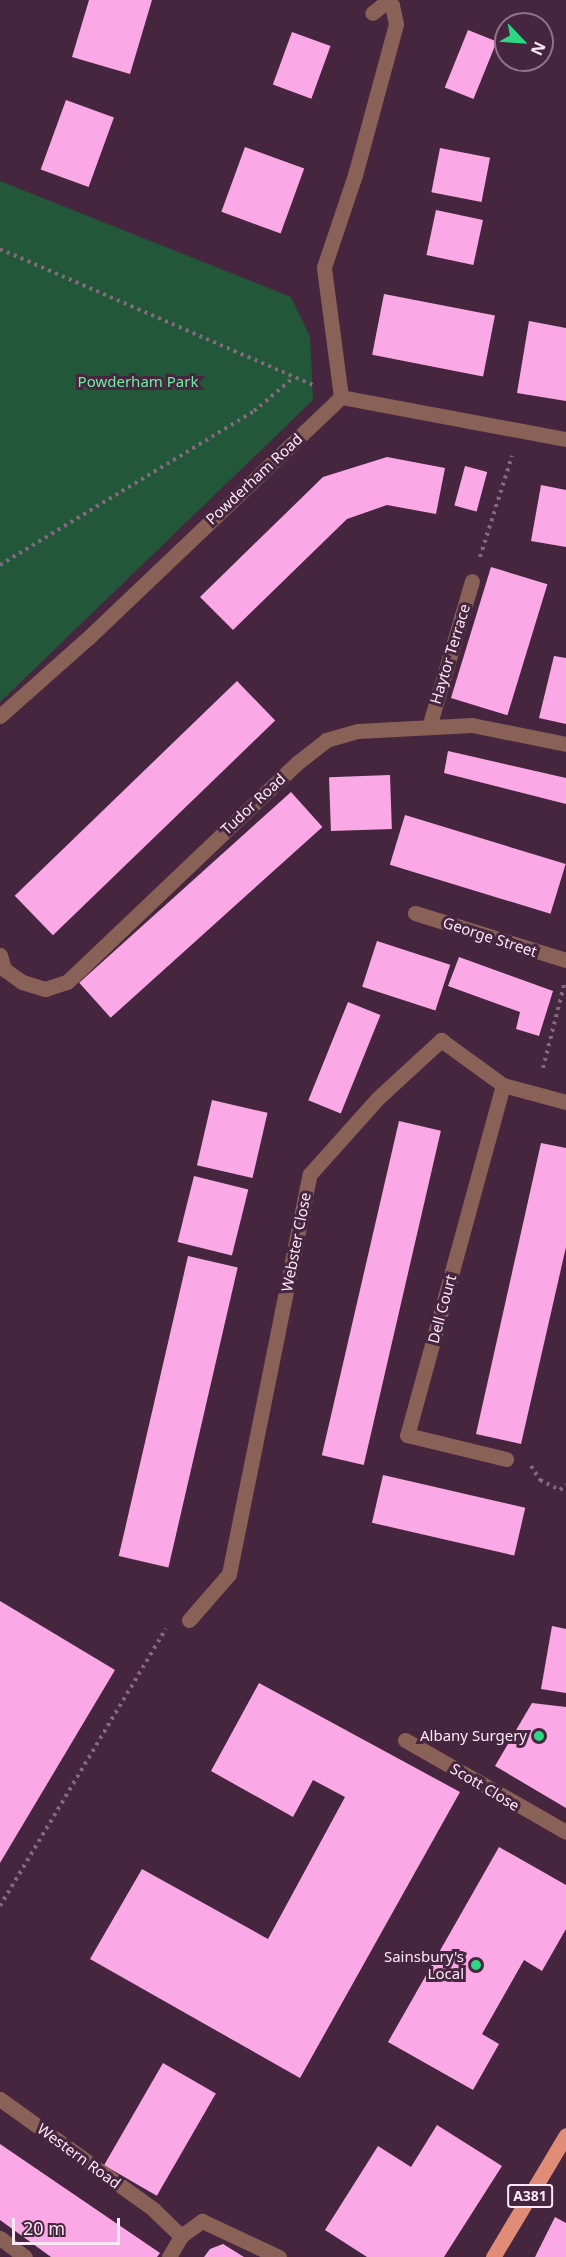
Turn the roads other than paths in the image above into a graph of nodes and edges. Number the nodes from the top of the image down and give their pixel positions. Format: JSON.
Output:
{"nodes":[{"id":1,"x":372,"y":13,"type":"dead end"},
{"id":2,"x":341,"y":397,"type":"junction"},
{"id":3,"x":566,"y":439,"type":"edge"},
{"id":4,"x":472,"y":581,"type":"road end"},
{"id":5,"x":0,"y":716,"type":"edge"},
{"id":6,"x":429,"y":727,"type":"junction"},
{"id":7,"x":566,"y":744,"type":"edge"},
{"id":8,"x":415,"y":913,"type":"dead end"},
{"id":9,"x":0,"y":955,"type":"edge"},
{"id":10,"x":566,"y":960,"type":"edge"},
{"id":11,"x":503,"y":1085,"type":"junction"},
{"id":12,"x":566,"y":1102,"type":"edge"},
{"id":13,"x":506,"y":1460,"type":"road end"},
{"id":14,"x":189,"y":1620,"type":"dead end"},
{"id":15,"x":405,"y":1740,"type":"dead end"},
{"id":16,"x":566,"y":1832,"type":"edge"},
{"id":17,"x":0,"y":2099,"type":"edge"},
{"id":18,"x":566,"y":2135,"type":"edge"},
{"id":19,"x":181,"y":2236,"type":"junction"},
{"id":20,"x":0,"y":2238,"type":"edge"},
{"id":21,"x":25,"y":2257,"type":"edge"},
{"id":22,"x":169,"y":2257,"type":"edge"},
{"id":23,"x":279,"y":2257,"type":"edge"},
{"id":24,"x":493,"y":2257,"type":"edge"}],
"edges":[{"from":1,"to":2,"type":"street"},
{"from":2,"to":3,"type":"street"},
{"from":2,"to":5,"type":"street","name":"Powderham Road"},
{"from":4,"to":6,"type":"street","name":"Haytor Terrace"},
{"from":6,"to":7,"type":"street","name":"Tudor Road"},
{"from":6,"to":9,"type":"street","name":"Tudor Road"},
{"from":8,"to":10,"type":"street","name":"George Street"},
{"from":11,"to":12,"type":"street","name":"Webster Close"},
{"from":11,"to":13,"type":"street","name":"Dell Court"},
{"from":11,"to":14,"type":"street","name":"Webster Close"},
{"from":15,"to":16,"type":"street","name":"Scott Close"},
{"from":17,"to":19,"type":"street","name":"Western Road"},
{"from":18,"to":24,"type":"main road","number":"A381"},
{"from":19,"to":22,"type":"street"},
{"from":19,"to":23,"type":"street"},
{"from":20,"to":21,"type":"street"}]}
